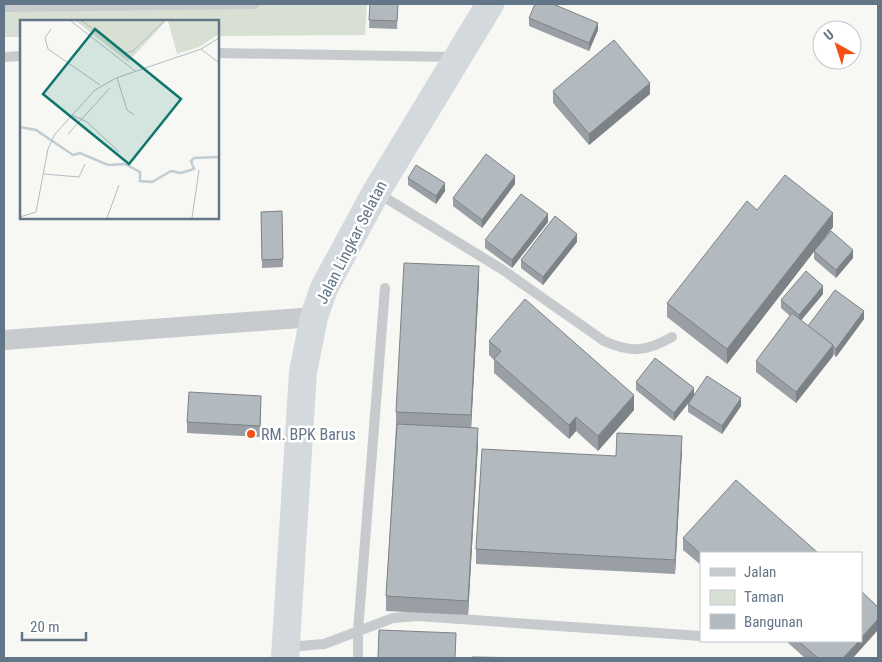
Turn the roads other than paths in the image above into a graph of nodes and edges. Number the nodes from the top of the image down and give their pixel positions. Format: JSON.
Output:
{"nodes":[{"id":1,"x":254,"y":4,"type":"edge"},
{"id":2,"x":490,"y":4,"type":"edge"},
{"id":3,"x":4,"y":7,"type":"edge"},
{"id":4,"x":219,"y":54,"type":"edge"},
{"id":5,"x":20,"y":56,"type":"edge"},
{"id":6,"x":4,"y":57,"type":"edge"},
{"id":7,"x":456,"y":57,"type":"junction"},
{"id":8,"x":376,"y":192,"type":"junction"},
{"id":9,"x":385,"y":288,"type":"dead end"},
{"id":10,"x":314,"y":318,"type":"junction"},
{"id":11,"x":672,"y":337,"type":"dead end"},
{"id":12,"x":4,"y":340,"type":"edge"},
{"id":13,"x":358,"y":631,"type":"junction"},
{"id":14,"x":700,"y":636,"type":"edge"},
{"id":15,"x":285,"y":652,"type":"edge"},
{"id":16,"x":358,"y":658,"type":"edge"}],
"edges":[{"from":1,"to":3,"type":"lane"},
{"from":2,"to":7,"type":"highway","name":"Jalan Lingkar Selatan"},
{"from":4,"to":7,"type":"lane"},
{"from":5,"to":6,"type":"lane"},
{"from":7,"to":8,"type":"highway","name":"Jalan Lingkar Selatan"},
{"from":8,"to":10,"type":"highway","name":"Jalan Lingkar Selatan"},
{"from":8,"to":11,"type":"lane"},
{"from":9,"to":13,"type":"lane"},
{"from":10,"to":12,"type":"street"},
{"from":10,"to":15,"type":"highway","name":"Jalan Lingkar Selatan"},
{"from":13,"to":14,"type":"lane"},
{"from":13,"to":15,"type":"lane"},
{"from":13,"to":16,"type":"lane"}]}
